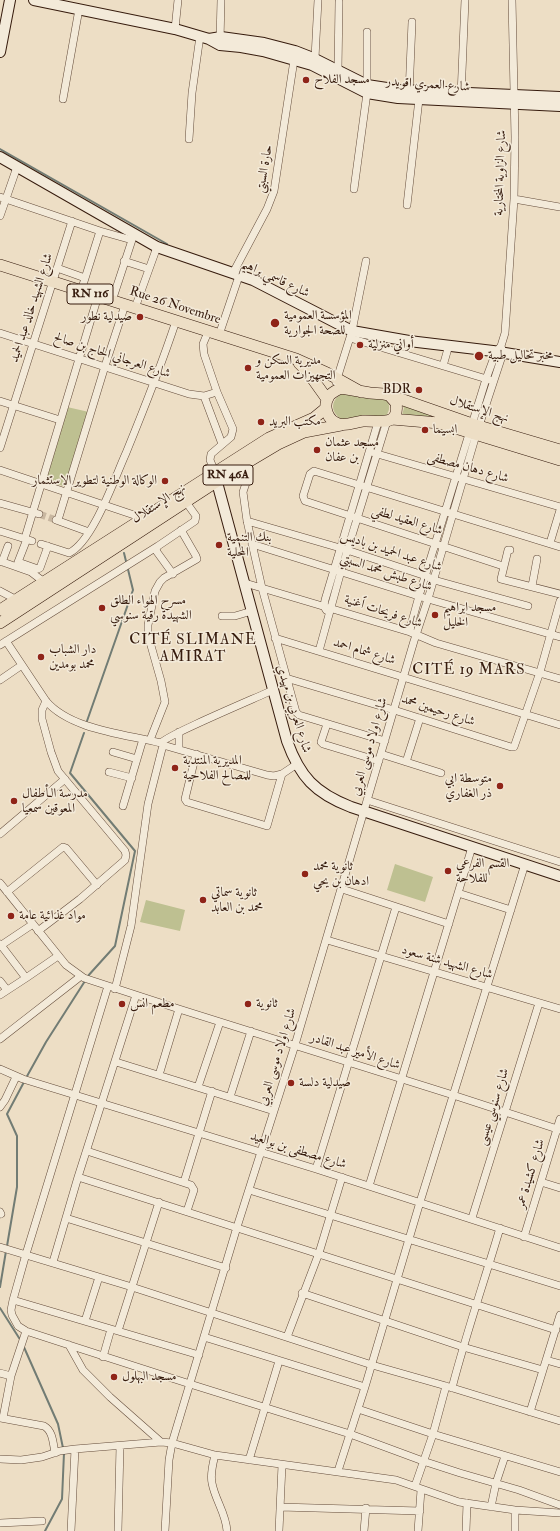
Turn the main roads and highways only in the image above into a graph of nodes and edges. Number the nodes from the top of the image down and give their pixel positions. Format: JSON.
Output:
{"nodes":[{"id":1,"x":0,"y":265,"type":"edge"},
{"id":2,"x":296,"y":360,"type":"junction"},
{"id":3,"x":361,"y":392,"type":"junction"},
{"id":4,"x":389,"y":395,"type":"junction"},
{"id":5,"x":329,"y":400,"type":"junction"},
{"id":6,"x":386,"y":421,"type":"junction"},
{"id":7,"x":341,"y":425,"type":"junction"},
{"id":8,"x":474,"y":429,"type":"junction"},
{"id":9,"x":560,"y":450,"type":"edge"},
{"id":10,"x":560,"y":460,"type":"edge"},
{"id":11,"x":216,"y":477,"type":"junction"},
{"id":12,"x":0,"y":610,"type":"edge"},
{"id":13,"x":0,"y":623,"type":"edge"}],
"edges":[{"from":1,"to":2,"type":"main road","name":"Rue 26 Novembre","number":"RN 116"},
{"from":2,"to":3,"type":"main road","name":"Rue 26 Novembre","number":"RN 116"},
{"from":2,"to":5,"type":"main road","name":"Rue 26 Novembre","number":"RN 116"},
{"from":3,"to":4,"type":"main road","name":"نهج الإستقلال"},
{"from":3,"to":5,"type":"main road","name":"نهج الإستقلال"},
{"from":4,"to":6,"type":"main road"},
{"from":4,"to":8,"type":"main road","name":"نهج الإستقلال"},
{"from":5,"to":7,"type":"main road","name":"Rue 26 Novembre"},
{"from":5,"to":11,"type":"main road","name":"نهج الإستقلال","number":"RN 46A"},
{"from":6,"to":7,"type":"main road","name":"نهج الإستقلال"},
{"from":6,"to":8,"type":"main road","name":"نهج الإستقلال"},
{"from":7,"to":11,"type":"main road","name":"نهج الإستقلال","number":"RN 46A"},
{"from":8,"to":9,"type":"main road","name":"نهج الإستقلال"},
{"from":8,"to":10,"type":"main road","name":"نهج الإستقلال"},
{"from":11,"to":12,"type":"main road","name":"نهج الإستقلال","number":"RN 46A"},
{"from":11,"to":13,"type":"main road","name":"نهج الإستقلال","number":"RN 46A"}]}
